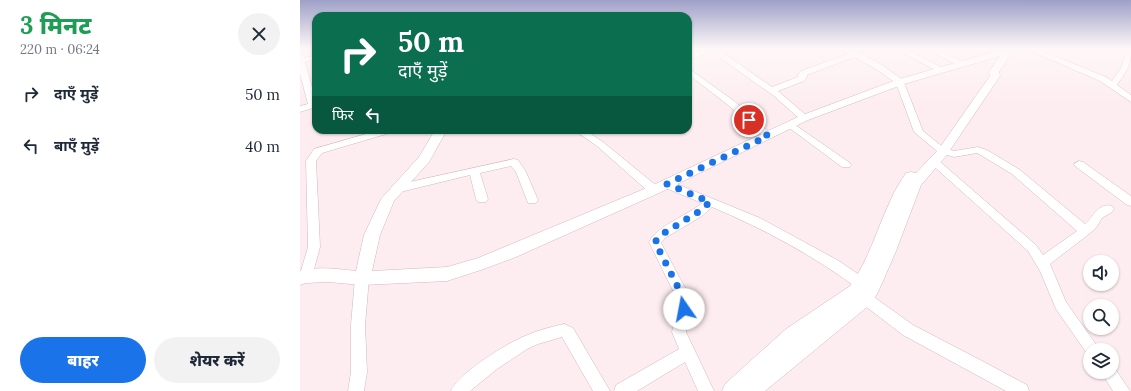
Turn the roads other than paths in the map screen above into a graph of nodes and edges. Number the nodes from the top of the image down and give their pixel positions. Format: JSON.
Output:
{"nodes":[{"id":1,"x":303,"y":66,"type":"edge"},
{"id":2,"x":739,"y":66,"type":"edge"},
{"id":3,"x":822,"y":66,"type":"edge"},
{"id":4,"x":878,"y":66,"type":"edge"},
{"id":5,"x":934,"y":66,"type":"edge"},
{"id":6,"x":955,"y":66,"type":"edge"},
{"id":7,"x":999,"y":66,"type":"edge"},
{"id":8,"x":1073,"y":66,"type":"edge"},
{"id":9,"x":1126,"y":66,"type":"edge"},
{"id":10,"x":942,"y":70,"type":"junction"},
{"id":11,"x":692,"y":73,"type":"edge"},
{"id":12,"x":900,"y":82,"type":"junction"},
{"id":13,"x":1113,"y":85,"type":"junction"},
{"id":14,"x":772,"y":90,"type":"junction"},
{"id":15,"x":312,"y":98,"type":"edge"},
{"id":16,"x":1131,"y":98,"type":"edge"},
{"id":17,"x":312,"y":106,"type":"edge"},
{"id":18,"x":300,"y":109,"type":"edge"},
{"id":19,"x":804,"y":118,"type":"junction"},
{"id":20,"x":791,"y":125,"type":"junction"},
{"id":21,"x":377,"y":134,"type":"edge"},
{"id":22,"x":439,"y":134,"type":"edge"},
{"id":23,"x":585,"y":134,"type":"edge"},
{"id":24,"x":768,"y":136,"type":"junction"},
{"id":25,"x":938,"y":154,"type":"junction"},
{"id":26,"x":1079,"y":164,"type":"dead end"},
{"id":27,"x":846,"y":165,"type":"dead end"},
{"id":28,"x":474,"y":171,"type":"junction"},
{"id":29,"x":667,"y":184,"type":"junction"},
{"id":30,"x":396,"y":189,"type":"junction"},
{"id":31,"x":654,"y":190,"type":"junction"},
{"id":32,"x":482,"y":199,"type":"dead end"},
{"id":33,"x":532,"y":200,"type":"dead end"},
{"id":34,"x":710,"y":202,"type":"junction"},
{"id":35,"x":1131,"y":202,"type":"edge"},
{"id":36,"x":1108,"y":209,"type":"dead end"},
{"id":37,"x":1085,"y":231,"type":"junction"},
{"id":38,"x":1042,"y":263,"type":"junction"},
{"id":39,"x":303,"y":277,"type":"edge"},
{"id":40,"x":362,"y":278,"type":"junction"},
{"id":41,"x":863,"y":291,"type":"junction"},
{"id":42,"x":1088,"y":343,"type":"edge"},
{"id":43,"x":688,"y":352,"type":"junction"},
{"id":44,"x":1114,"y":379,"type":"edge"},
{"id":45,"x":356,"y":391,"type":"edge"},
{"id":46,"x":459,"y":391,"type":"edge"},
{"id":47,"x":602,"y":391,"type":"edge"},
{"id":48,"x":622,"y":391,"type":"edge"},
{"id":49,"x":706,"y":391,"type":"edge"},
{"id":50,"x":732,"y":391,"type":"edge"},
{"id":51,"x":750,"y":391,"type":"edge"},
{"id":52,"x":1021,"y":391,"type":"edge"},
{"id":53,"x":1122,"y":391,"type":"edge"}],
"edges":[{"from":1,"to":15,"type":"street"},
{"from":2,"to":14,"type":"street"},
{"from":3,"to":14,"type":"street"},
{"from":4,"to":12,"type":"street"},
{"from":5,"to":10,"type":"street"},
{"from":6,"to":10,"type":"street"},
{"from":7,"to":25,"type":"street"},
{"from":8,"to":13,"type":"street"},
{"from":9,"to":13,"type":"street"},
{"from":10,"to":12,"type":"street"},
{"from":11,"to":24,"type":"street"},
{"from":12,"to":19,"type":"street"},
{"from":12,"to":25,"type":"street"},
{"from":13,"to":16,"type":"street"},
{"from":14,"to":19,"type":"street"},
{"from":17,"to":18,"type":"street"},
{"from":19,"to":20,"type":"street"},
{"from":20,"to":24,"type":"street"},
{"from":20,"to":27,"type":"street"},
{"from":21,"to":39,"type":"street"},
{"from":22,"to":30,"type":"street"},
{"from":23,"to":31,"type":"street"},
{"from":24,"to":29,"type":"street"},
{"from":25,"to":37,"type":"street"},
{"from":25,"to":38,"type":"street"},
{"from":25,"to":41,"type":"street"},
{"from":26,"to":35,"type":"street"},
{"from":28,"to":30,"type":"street"},
{"from":28,"to":32,"type":"street"},
{"from":28,"to":33,"type":"street"},
{"from":29,"to":31,"type":"street"},
{"from":29,"to":34,"type":"street"},
{"from":30,"to":40,"type":"street"},
{"from":31,"to":40,"type":"street"},
{"from":34,"to":41,"type":"street"},
{"from":34,"to":43,"type":"street"},
{"from":36,"to":37,"type":"street"},
{"from":37,"to":38,"type":"street"},
{"from":38,"to":42,"type":"street"},
{"from":39,"to":40,"type":"street"},
{"from":40,"to":45,"type":"street"},
{"from":41,"to":50,"type":"street"},
{"from":41,"to":51,"type":"street"},
{"from":41,"to":52,"type":"street"},
{"from":43,"to":48,"type":"street"},
{"from":43,"to":49,"type":"street"},
{"from":44,"to":53,"type":"street"},
{"from":46,"to":47,"type":"street"}]}
